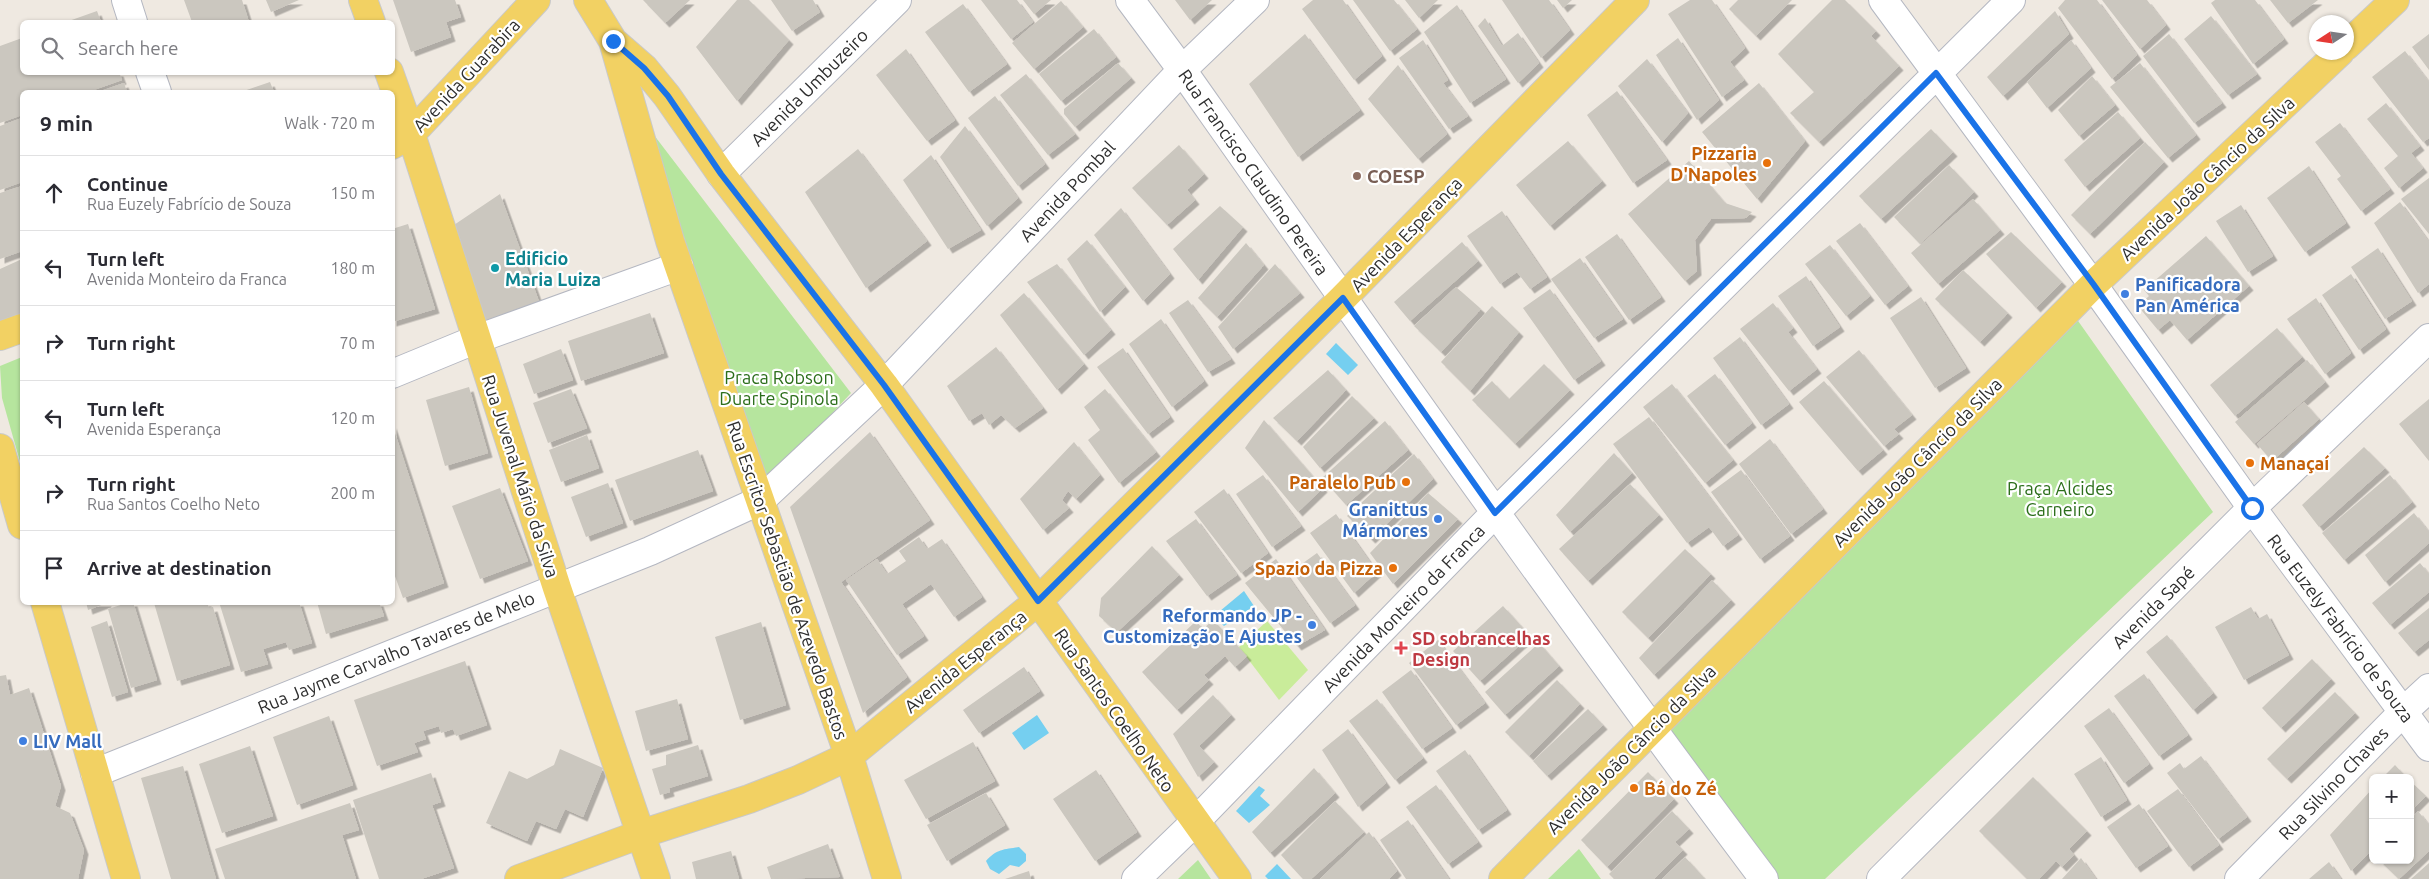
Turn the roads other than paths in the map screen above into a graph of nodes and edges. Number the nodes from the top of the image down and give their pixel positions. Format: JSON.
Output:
{"nodes":[{"id":1,"x":126,"y":0,"type":"edge"},
{"id":2,"x":363,"y":0,"type":"edge"},
{"id":3,"x":536,"y":0,"type":"edge"},
{"id":4,"x":588,"y":0,"type":"edge"},
{"id":5,"x":897,"y":0,"type":"edge"},
{"id":6,"x":1130,"y":0,"type":"edge"},
{"id":7,"x":1255,"y":0,"type":"edge"},
{"id":8,"x":1635,"y":0,"type":"edge"},
{"id":9,"x":1882,"y":0,"type":"edge"},
{"id":10,"x":2011,"y":0,"type":"edge"},
{"id":11,"x":2395,"y":0,"type":"edge"},
{"id":12,"x":132,"y":20,"type":"edge"},
{"id":13,"x":370,"y":20,"type":"edge"},
{"id":14,"x":2354,"y":38,"type":"edge"},
{"id":15,"x":613,"y":41,"type":"junction"},
{"id":16,"x":2332,"y":60,"type":"edge"},
{"id":17,"x":1182,"y":70,"type":"junction"},
{"id":18,"x":1936,"y":73,"type":"junction"},
{"id":19,"x":151,"y":75,"type":"edge"},
{"id":20,"x":390,"y":75,"type":"edge"},
{"id":21,"x":156,"y":90,"type":"edge"},
{"id":22,"x":392,"y":90,"type":"edge"},
{"id":23,"x":395,"y":103,"type":"edge"},
{"id":24,"x":402,"y":140,"type":"edge"},
{"id":25,"x":721,"y":174,"type":"junction"},
{"id":26,"x":679,"y":266,"type":"junction"},
{"id":27,"x":2094,"y":285,"type":"junction"},
{"id":28,"x":1343,"y":298,"type":"junction"},
{"id":29,"x":20,"y":329,"type":"edge"},
{"id":30,"x":0,"y":336,"type":"edge"},
{"id":31,"x":2429,"y":338,"type":"edge"},
{"id":32,"x":477,"y":339,"type":"junction"},
{"id":33,"x":395,"y":373,"type":"edge"},
{"id":34,"x":884,"y":385,"type":"junction"},
{"id":35,"x":0,"y":448,"type":"edge"},
{"id":36,"x":761,"y":500,"type":"junction"},
{"id":37,"x":2252,"y":508,"type":"junction"},
{"id":38,"x":1495,"y":513,"type":"junction"},
{"id":39,"x":20,"y":518,"type":"edge"},
{"id":40,"x":557,"y":588,"type":"junction"},
{"id":41,"x":1038,"y":601,"type":"junction"},
{"id":42,"x":46,"y":605,"type":"edge"},
{"id":43,"x":2429,"y":688,"type":"edge"},
{"id":44,"x":2404,"y":711,"type":"junction"},
{"id":45,"x":1651,"y":728,"type":"junction"},
{"id":46,"x":2429,"y":747,"type":"edge"},
{"id":47,"x":849,"y":756,"type":"junction"},
{"id":48,"x":95,"y":772,"type":"junction"},
{"id":49,"x":1195,"y":822,"type":"junction"},
{"id":50,"x":641,"y":834,"type":"junction"},
{"id":51,"x":126,"y":879,"type":"edge"},
{"id":52,"x":519,"y":879,"type":"edge"},
{"id":53,"x":656,"y":879,"type":"edge"},
{"id":54,"x":887,"y":879,"type":"edge"},
{"id":55,"x":1136,"y":879,"type":"edge"},
{"id":56,"x":1236,"y":879,"type":"edge"},
{"id":57,"x":1503,"y":879,"type":"edge"},
{"id":58,"x":1764,"y":879,"type":"edge"},
{"id":59,"x":1881,"y":879,"type":"edge"},
{"id":60,"x":2239,"y":879,"type":"edge"}],
"edges":[{"from":1,"to":12,"type":"street"},
{"from":2,"to":13,"type":"main road"},
{"from":3,"to":24,"type":"main road","name":"Avenida Guarabira"},
{"from":4,"to":15,"type":"main road","name":"Rua Escritor Sebastião de Azevedo Bastos"},
{"from":5,"to":25,"type":"street","name":"Avenida Umbuzeiro"},
{"from":6,"to":17,"type":"street","name":"Rua Francisco Claudino Pereira"},
{"from":7,"to":17,"type":"street","name":"Avenida Pombal"},
{"from":8,"to":28,"type":"main road","name":"Avenida Esperança"},
{"from":9,"to":18,"type":"street","name":"Rua Euzely Fabrício de Souza"},
{"from":10,"to":18,"type":"street","name":"Avenida Monteiro da Franca"},
{"from":11,"to":14,"type":"main road"},
{"from":15,"to":25,"type":"main road","name":"Rua Santos Coelho Neto"},
{"from":15,"to":26,"type":"main road","name":"Rua Escritor Sebastião de Azevedo Bastos"},
{"from":16,"to":27,"type":"main road","name":"Avenida João Câncio da Silva"},
{"from":17,"to":28,"type":"street","name":"Rua Francisco Claudino Pereira"},
{"from":17,"to":34,"type":"street","name":"Avenida Pombal"},
{"from":18,"to":27,"type":"street","name":"Rua Euzely Fabrício de Souza"},
{"from":18,"to":38,"type":"street","name":"Avenida Monteiro da Franca"},
{"from":19,"to":21,"type":"street"},
{"from":20,"to":22,"type":"main road","name":"Rua Juvenal Mário da Silva"},
{"from":23,"to":24,"type":"main road","name":"Rua Juvenal Mário da Silva"},
{"from":24,"to":32,"type":"main road","name":"Rua Juvenal Mário da Silva"},
{"from":25,"to":34,"type":"main road","name":"Rua Santos Coelho Neto"},
{"from":26,"to":32,"type":"street"},
{"from":26,"to":36,"type":"main road","name":"Rua Escritor Sebastião de Azevedo Bastos"},
{"from":27,"to":37,"type":"street","name":"Rua Euzely Fabrício de Souza"},
{"from":27,"to":45,"type":"main road","name":"Avenida João Câncio da Silva"},
{"from":28,"to":38,"type":"street","name":"Rua Francisco Claudino Pereira"},
{"from":28,"to":41,"type":"main road","name":"Avenida Esperança"},
{"from":29,"to":30,"type":"main road"},
{"from":31,"to":37,"type":"street","name":"Avenida Sapé"},
{"from":32,"to":33,"type":"street"},
{"from":32,"to":40,"type":"main road","name":"Rua Juvenal Mário da Silva"},
{"from":34,"to":36,"type":"street","name":"Rua Jayme Carvalho Tavares de Melo"},
{"from":34,"to":41,"type":"main road","name":"Rua Santos Coelho Neto"},
{"from":35,"to":39,"type":"main road"},
{"from":36,"to":40,"type":"street","name":"Rua Jayme Carvalho Tavares de Melo"},
{"from":36,"to":47,"type":"main road","name":"Rua Escritor Sebastião de Azevedo Bastos"},
{"from":37,"to":44,"type":"street","name":"Rua Euzely Fabrício de Souza"},
{"from":37,"to":59,"type":"street","name":"Avenida Sapé"},
{"from":38,"to":45,"type":"street","name":"Rua Francisco Claudino Pereira"},
{"from":38,"to":49,"type":"street","name":"Avenida Monteiro da Franca"},
{"from":40,"to":48,"type":"street","name":"Rua Jayme Carvalho Tavares de Melo"},
{"from":40,"to":50,"type":"main road","name":"Rua Juvenal Mário da Silva"},
{"from":41,"to":47,"type":"main road","name":"Avenida Esperança"},
{"from":41,"to":49,"type":"main road","name":"Rua Santos Coelho Neto"},
{"from":42,"to":48,"type":"main road"},
{"from":43,"to":44,"type":"street","name":"Rua Silvino Chaves"},
{"from":44,"to":46,"type":"street","name":"Rua Euzely Fabrício de Souza"},
{"from":44,"to":60,"type":"street","name":"Rua Silvino Chaves"},
{"from":45,"to":57,"type":"main road","name":"Avenida João Câncio da Silva"},
{"from":45,"to":58,"type":"street","name":"Rua Francisco Claudino Pereira"},
{"from":47,"to":50,"type":"main road","name":"Avenida Esperança"},
{"from":47,"to":54,"type":"main road","name":"Rua Escritor Sebastião de Azevedo Bastos"},
{"from":48,"to":51,"type":"main road"},
{"from":49,"to":55,"type":"street","name":"Avenida Monteiro da Franca"},
{"from":49,"to":56,"type":"main road","name":"Rua Santos Coelho Neto"},
{"from":50,"to":52,"type":"main road","name":"Avenida Esperança"},
{"from":50,"to":53,"type":"main road","name":"Rua Juvenal Mário da Silva"}]}
